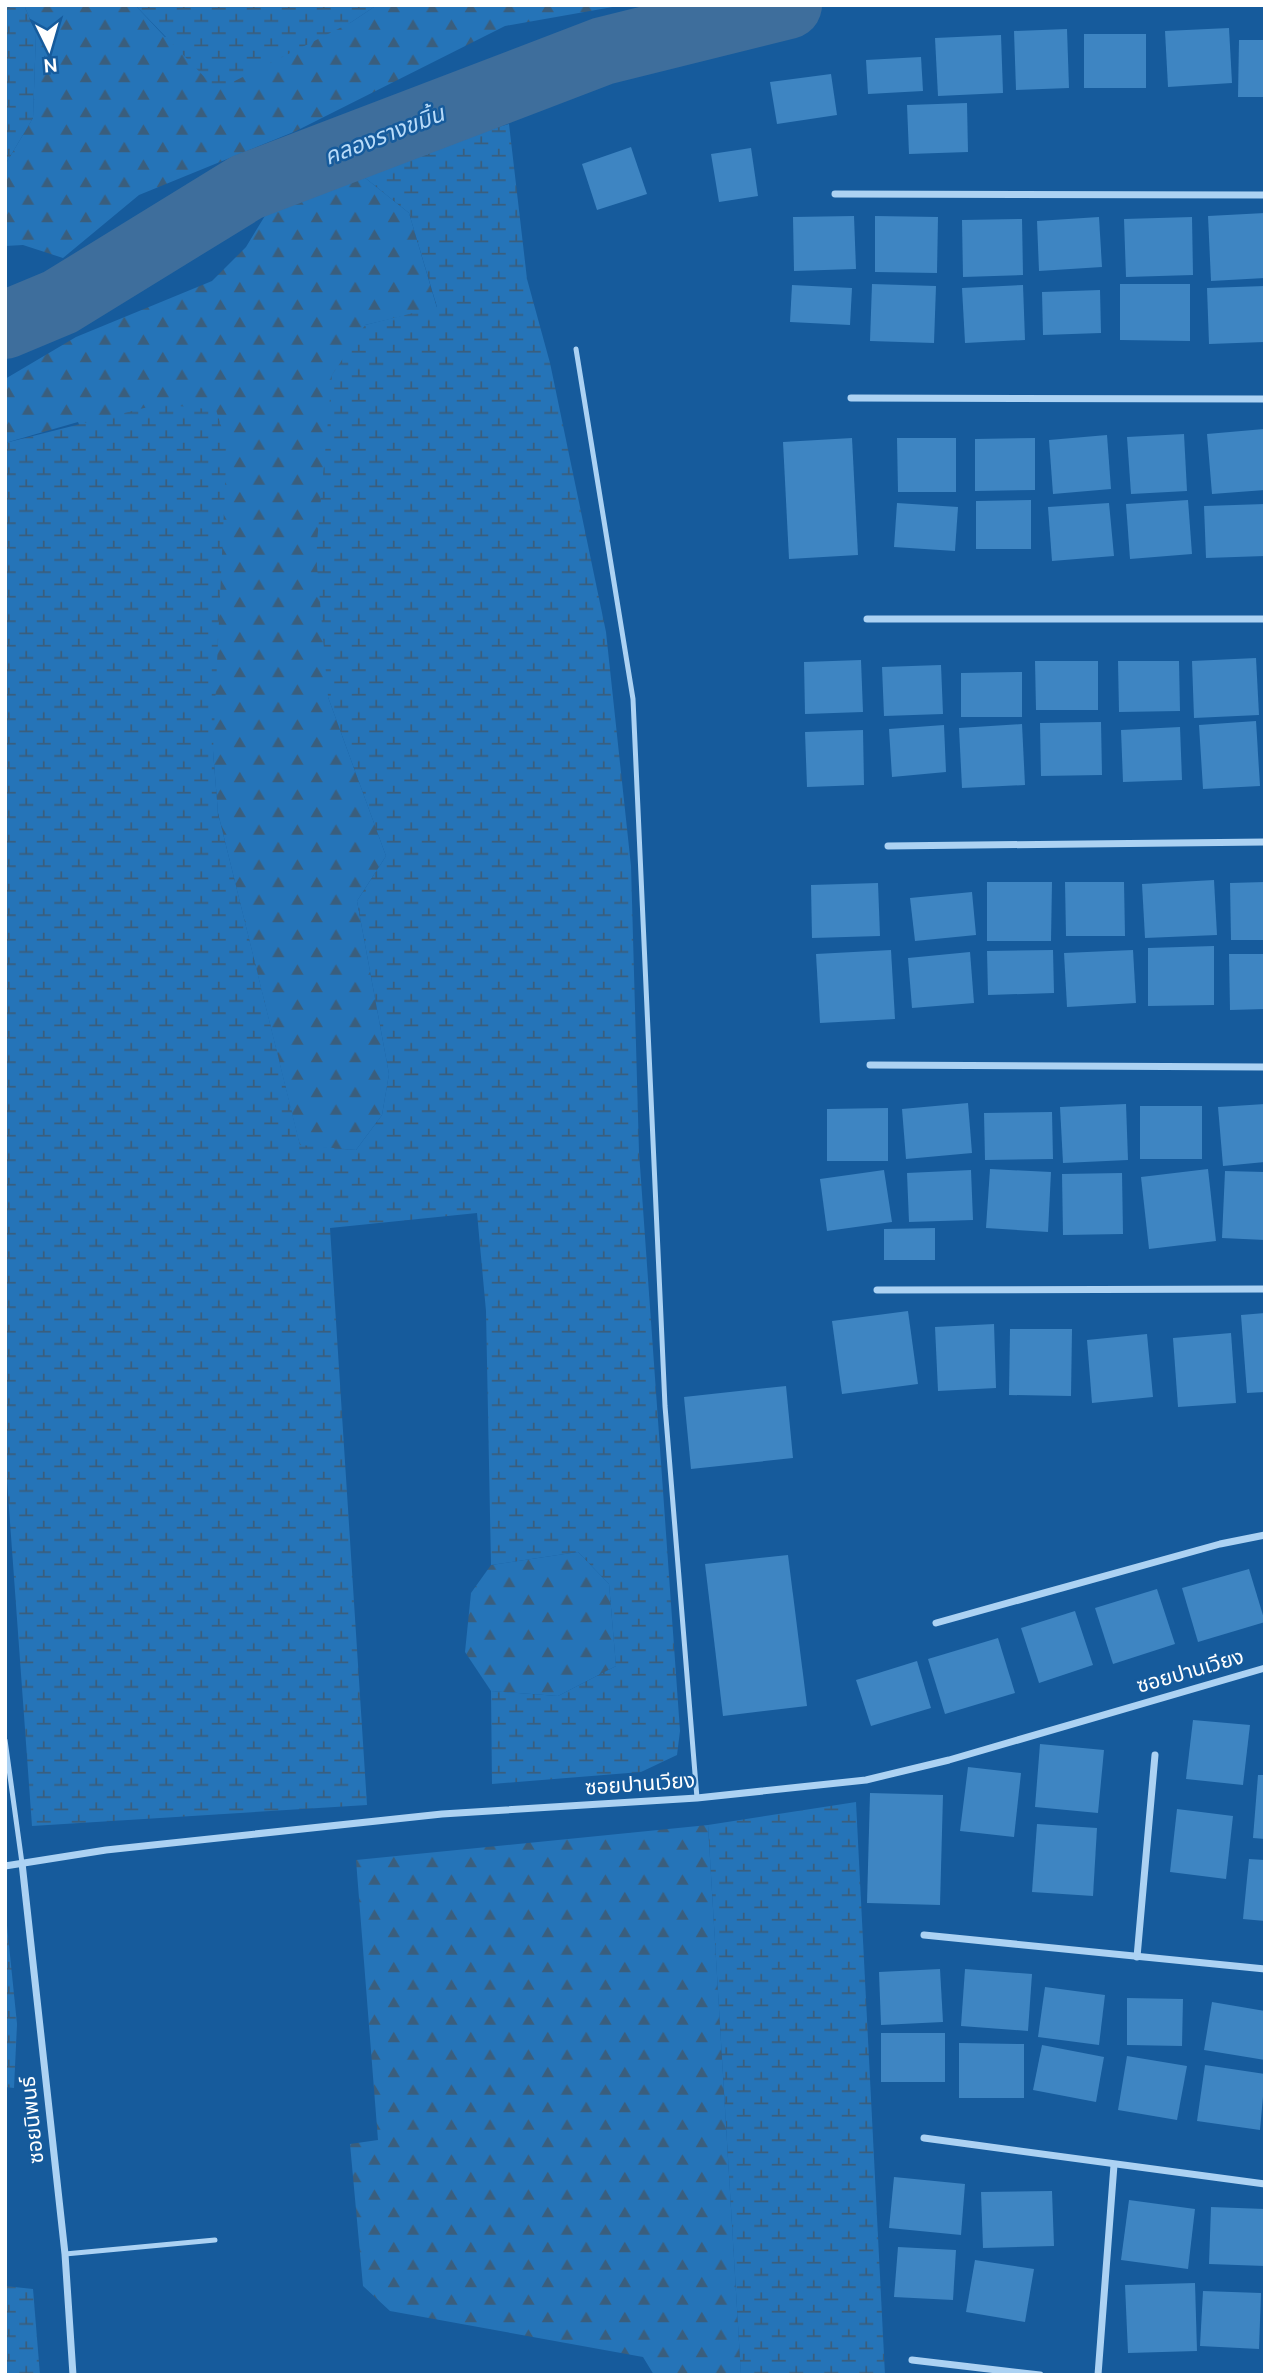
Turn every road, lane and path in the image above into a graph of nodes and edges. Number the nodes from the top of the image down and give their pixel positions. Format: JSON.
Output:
{"nodes":[{"id":1,"x":835,"y":194,"type":"dead end"},
{"id":2,"x":1265,"y":195,"type":"edge"},
{"id":3,"x":576,"y":349,"type":"dead end"},
{"id":4,"x":851,"y":398,"type":"dead end"},
{"id":5,"x":1265,"y":399,"type":"edge"},
{"id":6,"x":867,"y":618,"type":"dead end"},
{"id":7,"x":1265,"y":619,"type":"edge"},
{"id":8,"x":1265,"y":842,"type":"edge"},
{"id":9,"x":888,"y":846,"type":"dead end"},
{"id":10,"x":870,"y":1065,"type":"dead end"},
{"id":11,"x":1265,"y":1067,"type":"edge"},
{"id":12,"x":1265,"y":1289,"type":"edge"},
{"id":13,"x":877,"y":1290,"type":"dead end"},
{"id":14,"x":1265,"y":1535,"type":"edge"},
{"id":15,"x":936,"y":1623,"type":"dead end"},
{"id":16,"x":1265,"y":1668,"type":"edge"},
{"id":17,"x":5,"y":1740,"type":"edge"},
{"id":18,"x":1155,"y":1755,"type":"dead end"},
{"id":19,"x":697,"y":1798,"type":"junction"},
{"id":20,"x":22,"y":1863,"type":"junction"},
{"id":21,"x":5,"y":1866,"type":"edge"},
{"id":22,"x":924,"y":1935,"type":"dead end"},
{"id":23,"x":1137,"y":1957,"type":"junction"},
{"id":24,"x":1265,"y":1969,"type":"edge"},
{"id":25,"x":924,"y":2137,"type":"dead end"},
{"id":26,"x":1114,"y":2165,"type":"junction"},
{"id":27,"x":1265,"y":2184,"type":"edge"},
{"id":28,"x":215,"y":2240,"type":"dead end"},
{"id":29,"x":65,"y":2254,"type":"junction"},
{"id":30,"x":912,"y":2360,"type":"dead end"},
{"id":31,"x":73,"y":2375,"type":"edge"},
{"id":32,"x":1041,"y":2375,"type":"edge"},
{"id":33,"x":1098,"y":2375,"type":"edge"}],
"edges":[{"from":1,"to":2,"type":"street"},
{"from":3,"to":19,"type":"lane"},
{"from":4,"to":5,"type":"street"},
{"from":6,"to":7,"type":"street"},
{"from":8,"to":9,"type":"street"},
{"from":10,"to":11,"type":"street"},
{"from":12,"to":13,"type":"street"},
{"from":14,"to":15,"type":"street"},
{"from":16,"to":19,"type":"street","name":"ซอยปานเวียง"},
{"from":17,"to":20,"type":"lane"},
{"from":18,"to":23,"type":"street"},
{"from":19,"to":20,"type":"street","name":"ซอยปานเวียง"},
{"from":20,"to":21,"type":"street","name":"ซอยปานเวียง"},
{"from":20,"to":29,"type":"street","name":"ซอยนิพนธ์"},
{"from":22,"to":23,"type":"street"},
{"from":23,"to":24,"type":"street"},
{"from":25,"to":26,"type":"street"},
{"from":26,"to":27,"type":"street"},
{"from":26,"to":33,"type":"street"},
{"from":28,"to":29,"type":"lane"},
{"from":29,"to":31,"type":"street","name":"ซอยนิพนธ์"},
{"from":30,"to":32,"type":"street"}]}
